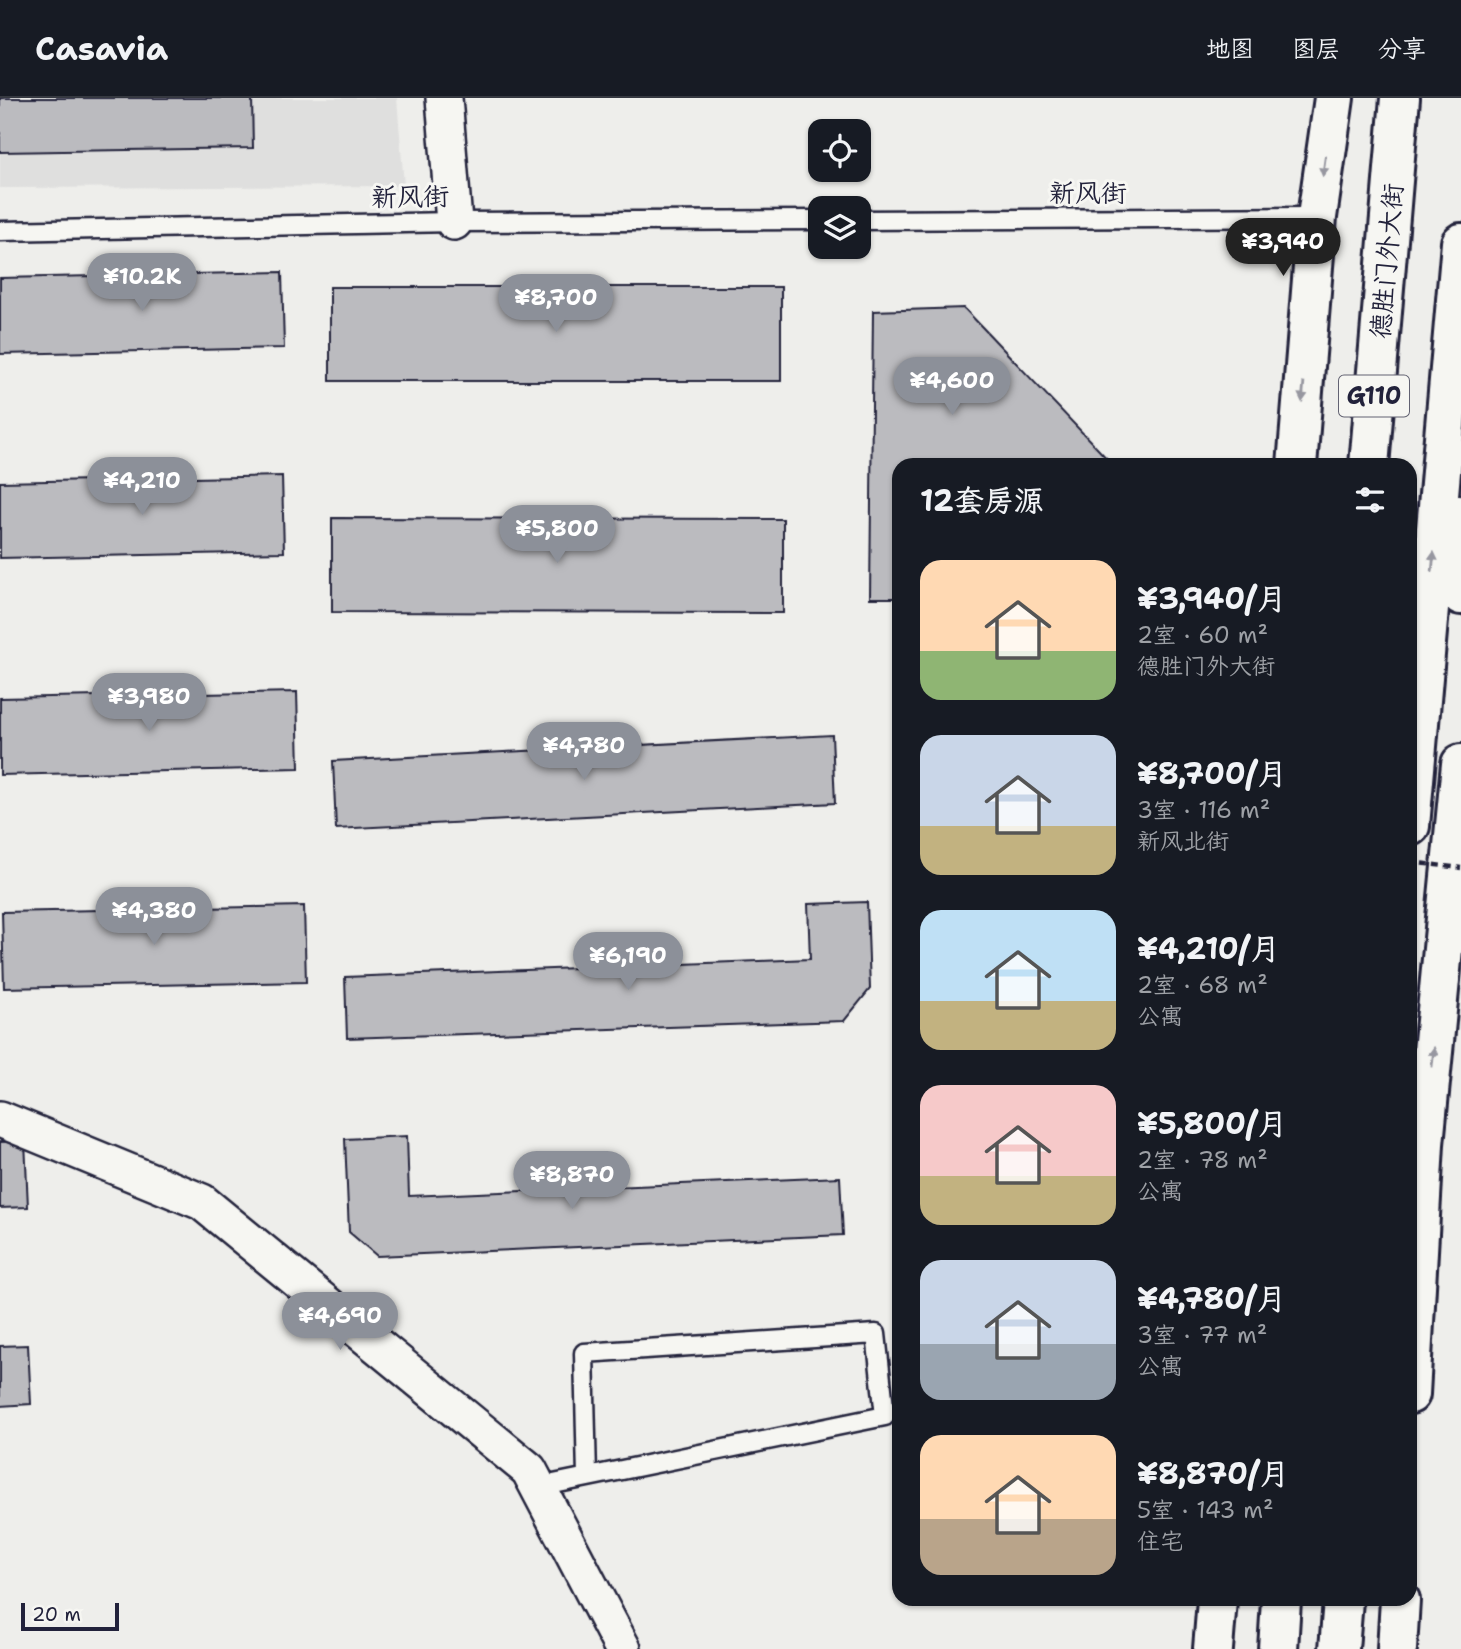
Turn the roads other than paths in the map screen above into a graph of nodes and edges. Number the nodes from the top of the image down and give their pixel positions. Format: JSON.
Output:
{"nodes":[{"id":1,"x":444,"y":98,"type":"edge"},
{"id":2,"x":1334,"y":98,"type":"edge"},
{"id":3,"x":1400,"y":98,"type":"edge"},
{"id":4,"x":1317,"y":218,"type":"junction"},
{"id":5,"x":808,"y":220,"type":"edge"},
{"id":6,"x":871,"y":220,"type":"edge"},
{"id":7,"x":454,"y":222,"type":"junction"},
{"id":8,"x":0,"y":231,"type":"edge"},
{"id":9,"x":1461,"y":243,"type":"edge"},
{"id":10,"x":1454,"y":324,"type":"junction"},
{"id":11,"x":1380,"y":326,"type":"junction"},
{"id":12,"x":1298,"y":458,"type":"edge"},
{"id":13,"x":1344,"y":458,"type":"edge"},
{"id":14,"x":1370,"y":458,"type":"edge"},
{"id":15,"x":1461,"y":595,"type":"edge"},
{"id":16,"x":1417,"y":745,"type":"edge"},
{"id":17,"x":1461,"y":764,"type":"edge"},
{"id":18,"x":0,"y":1119,"type":"edge"},
{"id":19,"x":1417,"y":1269,"type":"edge"},
{"id":20,"x":587,"y":1477,"type":"junction"},
{"id":21,"x":538,"y":1487,"type":"junction"},
{"id":22,"x":1217,"y":1606,"type":"edge"},
{"id":23,"x":1281,"y":1606,"type":"edge"},
{"id":24,"x":1343,"y":1606,"type":"edge"},
{"id":25,"x":1400,"y":1606,"type":"edge"},
{"id":26,"x":623,"y":1649,"type":"edge"},
{"id":27,"x":1213,"y":1649,"type":"edge"},
{"id":28,"x":1278,"y":1649,"type":"edge"},
{"id":29,"x":1339,"y":1649,"type":"edge"},
{"id":30,"x":1397,"y":1649,"type":"edge"}],
"edges":[{"from":1,"to":7,"type":"street"},
{"from":2,"to":4,"type":"main road","one_way":true},
{"from":3,"to":11,"type":"main road","name":"德胜门外大街","number":"G110"},
{"from":4,"to":6,"type":"lane","name":"新风街"},
{"from":4,"to":12,"type":"main road","one_way":true},
{"from":5,"to":7,"type":"lane","name":"新风街"},
{"from":7,"to":8,"type":"lane","name":"新风街"},
{"from":9,"to":10,"type":"main road","number":"G110"},
{"from":10,"to":15,"type":"main road"},
{"from":16,"to":10,"type":"main road","number":"G110","one_way":true},
{"from":11,"to":13,"type":"main road"},
{"from":11,"to":14,"type":"main road","name":"德胜门外大街","number":"G110"},
{"from":19,"to":17,"type":"main road","one_way":true},
{"from":18,"to":21,"type":"street"},
{"from":20,"to":20,"type":"lane"},
{"from":20,"to":21,"type":"lane"},
{"from":21,"to":26,"type":"street"},
{"from":22,"to":27,"type":"main road"},
{"from":23,"to":28,"type":"main road"},
{"from":24,"to":29,"type":"main road"},
{"from":25,"to":30,"type":"main road"}]}
